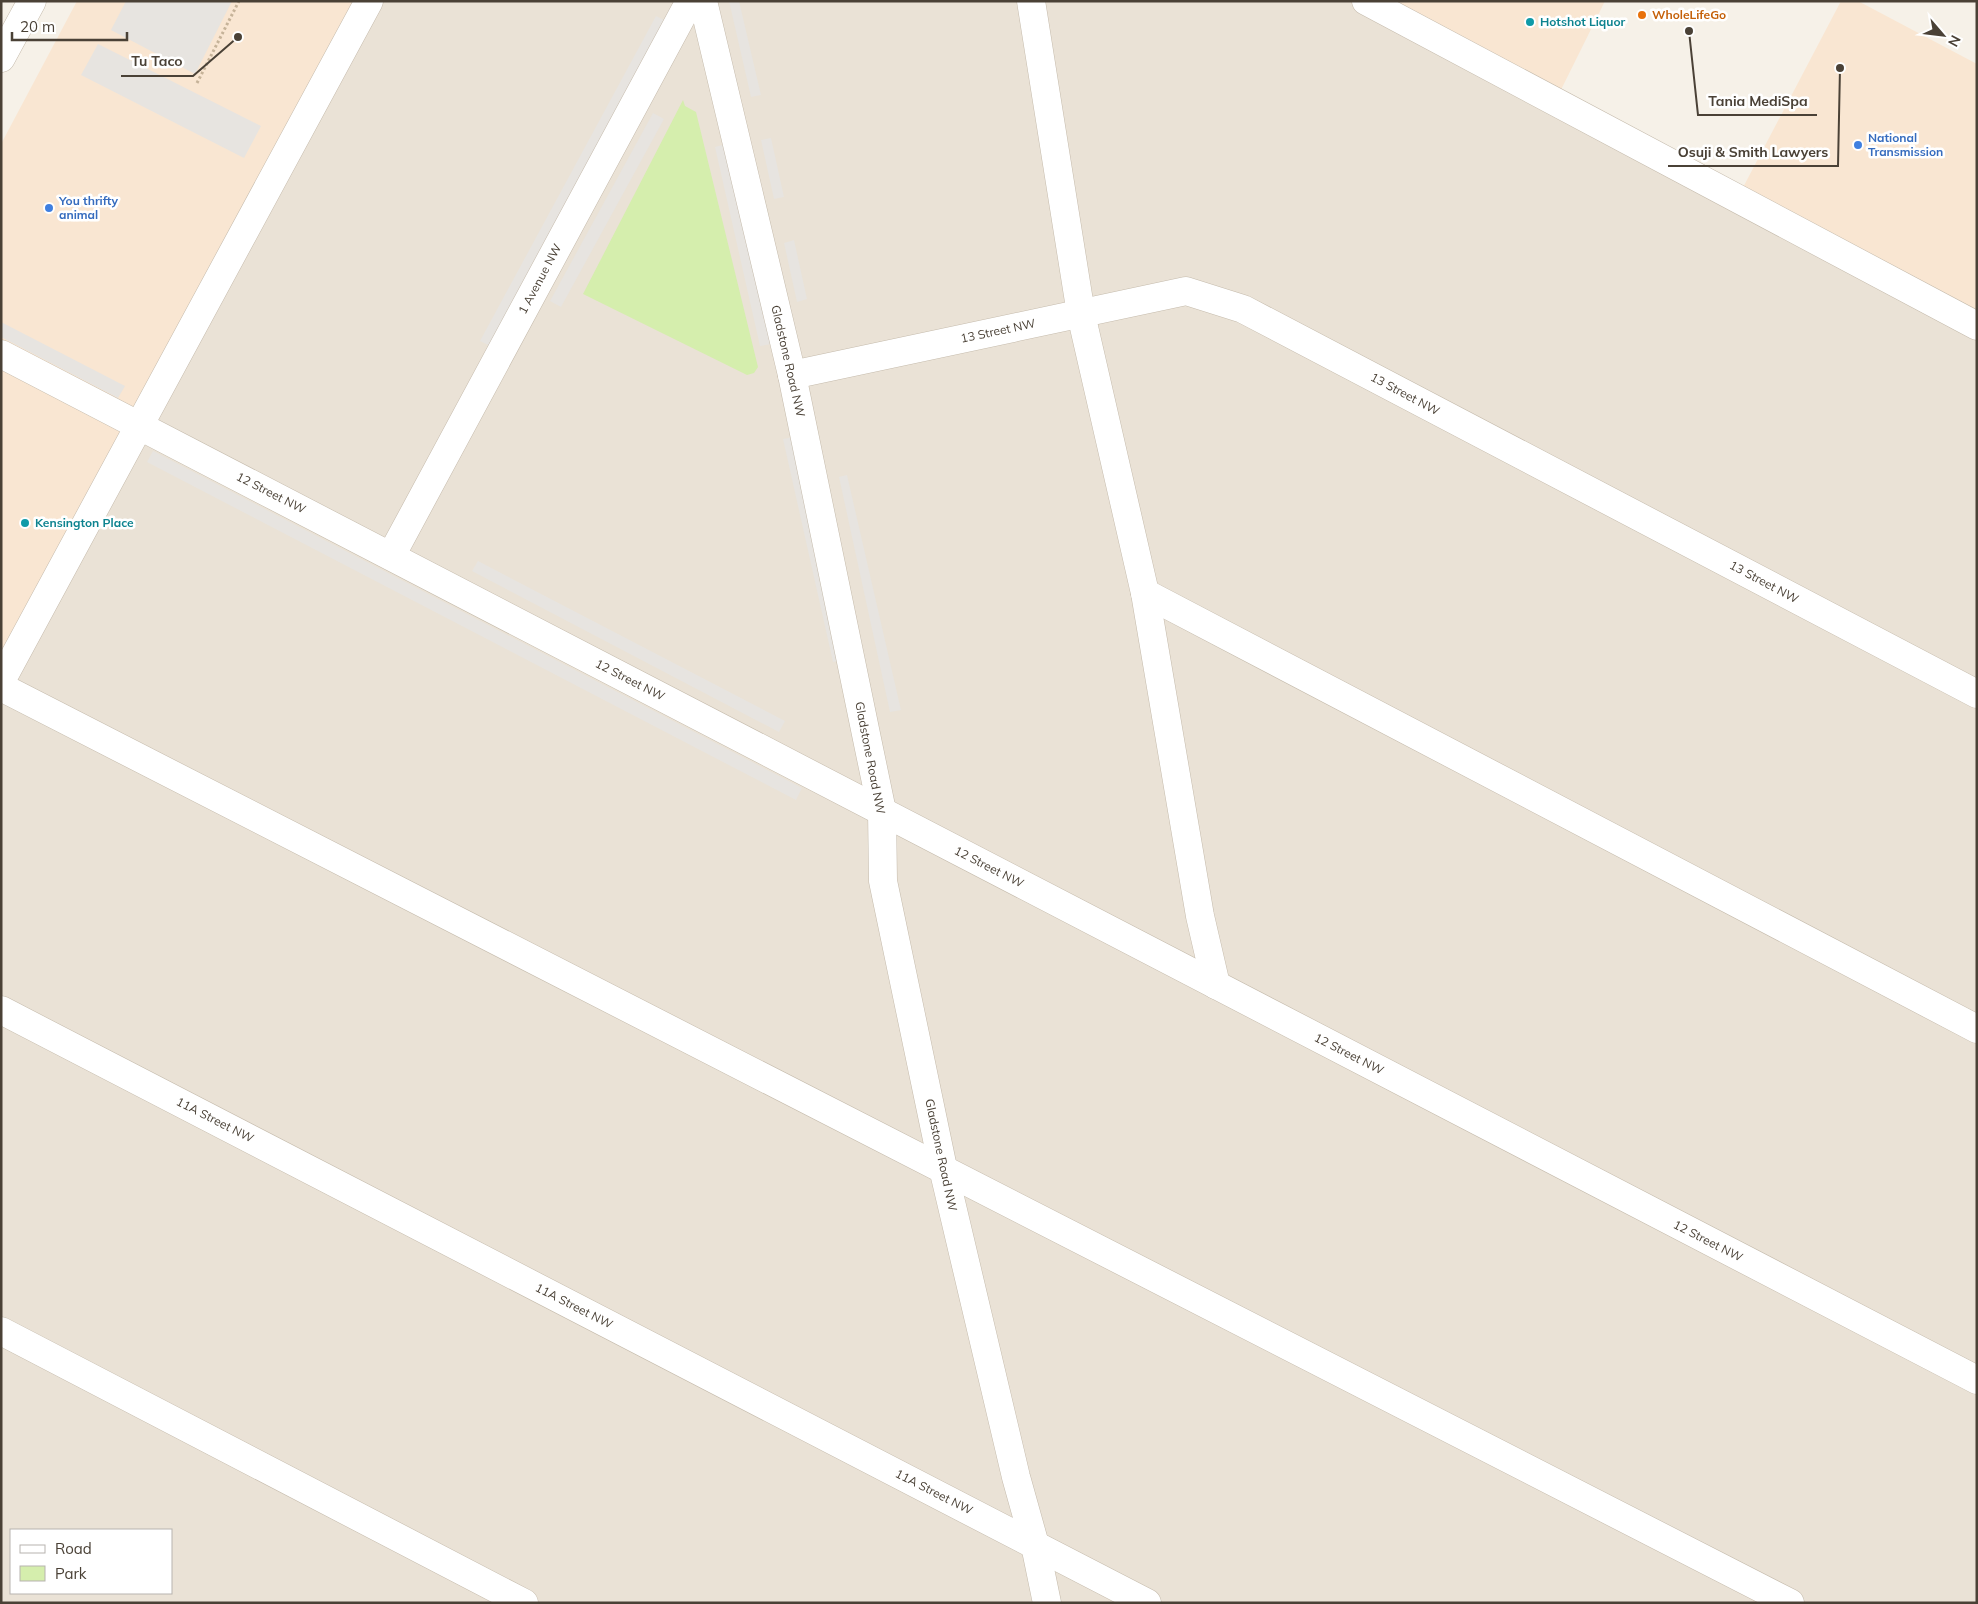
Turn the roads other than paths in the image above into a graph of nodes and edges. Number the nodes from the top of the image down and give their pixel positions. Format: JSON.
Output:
{"nodes":[{"id":1,"x":32,"y":1,"type":"edge"},
{"id":2,"x":368,"y":1,"type":"edge"},
{"id":3,"x":690,"y":1,"type":"edge"},
{"id":4,"x":703,"y":1,"type":"edge"},
{"id":5,"x":1031,"y":1,"type":"edge"},
{"id":6,"x":1366,"y":1,"type":"edge"},
{"id":7,"x":1,"y":58,"type":"edge"},
{"id":8,"x":1081,"y":314,"type":"junction"},
{"id":9,"x":1977,"y":326,"type":"edge"},
{"id":10,"x":1,"y":354,"type":"edge"},
{"id":11,"x":792,"y":375,"type":"junction"},
{"id":12,"x":139,"y":425,"type":"junction"},
{"id":13,"x":392,"y":556,"type":"junction"},
{"id":14,"x":1144,"y":593,"type":"junction"},
{"id":15,"x":1,"y":681,"type":"edge"},
{"id":16,"x":1,"y":688,"type":"edge"},
{"id":17,"x":1977,"y":694,"type":"edge"},
{"id":18,"x":882,"y":811,"type":"junction"},
{"id":19,"x":1216,"y":985,"type":"junction"},
{"id":20,"x":1,"y":1010,"type":"edge"},
{"id":21,"x":1977,"y":1029,"type":"edge"},
{"id":22,"x":943,"y":1168,"type":"junction"},
{"id":23,"x":1,"y":1331,"type":"edge"},
{"id":24,"x":1977,"y":1380,"type":"edge"},
{"id":25,"x":1035,"y":1545,"type":"junction"},
{"id":26,"x":524,"y":1603,"type":"edge"},
{"id":27,"x":1047,"y":1603,"type":"edge"},
{"id":28,"x":1147,"y":1603,"type":"edge"},
{"id":29,"x":1790,"y":1603,"type":"edge"}],
"edges":[{"from":1,"to":7,"type":"street"},
{"from":2,"to":12,"type":"street"},
{"from":3,"to":13,"type":"street","name":"1 Avenue NW"},
{"from":4,"to":11,"type":"street","name":"Gladstone Road NW"},
{"from":5,"to":8,"type":"street"},
{"from":6,"to":9,"type":"street"},
{"from":8,"to":11,"type":"street","name":"13 Street NW"},
{"from":8,"to":14,"type":"street"},
{"from":8,"to":17,"type":"street","name":"13 Street NW"},
{"from":10,"to":12,"type":"street","name":"12 Street NW"},
{"from":11,"to":18,"type":"street","name":"Gladstone Road NW"},
{"from":12,"to":13,"type":"street","name":"12 Street NW"},
{"from":12,"to":15,"type":"street"},
{"from":13,"to":18,"type":"street","name":"12 Street NW"},
{"from":14,"to":19,"type":"street"},
{"from":14,"to":21,"type":"street"},
{"from":16,"to":22,"type":"street"},
{"from":18,"to":19,"type":"street","name":"12 Street NW"},
{"from":18,"to":22,"type":"street","name":"Gladstone Road NW"},
{"from":19,"to":24,"type":"street","name":"12 Street NW"},
{"from":20,"to":25,"type":"street","name":"11A Street NW"},
{"from":22,"to":25,"type":"street","name":"Gladstone Road NW"},
{"from":22,"to":29,"type":"street"},
{"from":23,"to":26,"type":"street"},
{"from":25,"to":27,"type":"street","name":"Gladstone Road NW"},
{"from":25,"to":28,"type":"street","name":"11A Street NW"}]}
